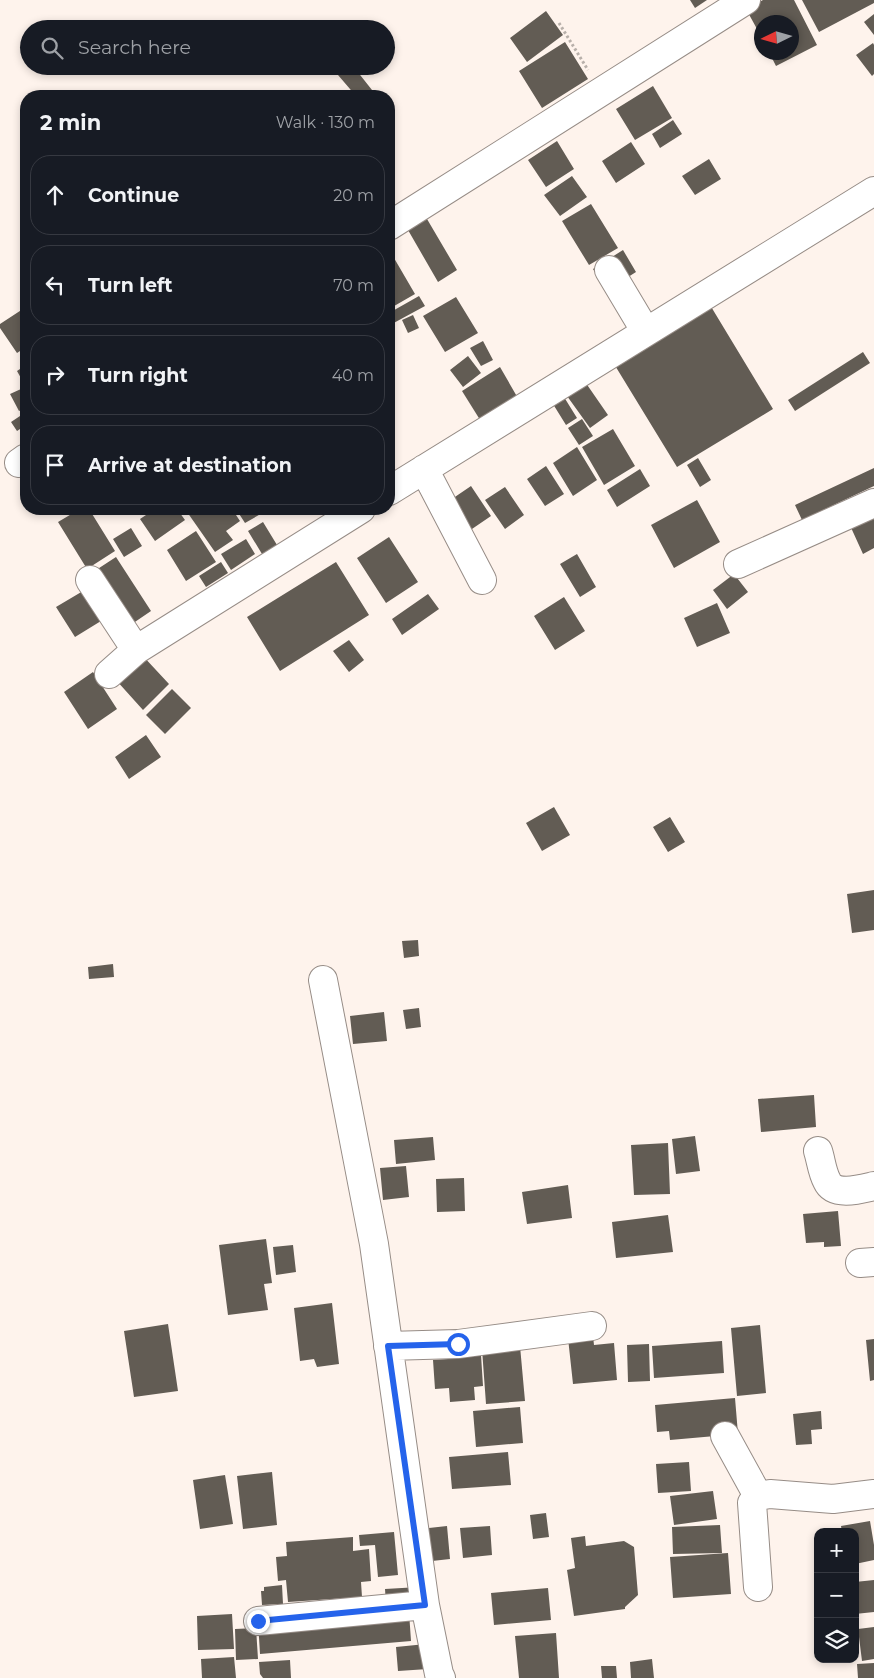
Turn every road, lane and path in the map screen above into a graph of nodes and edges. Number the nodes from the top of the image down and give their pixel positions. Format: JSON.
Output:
{"nodes":[{"id":1,"x":746,"y":0,"type":"edge"},
{"id":2,"x":559,"y":23,"type":"dead end"},
{"id":3,"x":601,"y":92,"type":"junction"},
{"id":4,"x":874,"y":190,"type":"edge"},
{"id":5,"x":395,"y":218,"type":"edge"},
{"id":6,"x":609,"y":270,"type":"dead end"},
{"id":7,"x":646,"y":332,"type":"junction"},
{"id":8,"x":424,"y":469,"type":"junction"},
{"id":9,"x":395,"y":488,"type":"edge"},
{"id":10,"x":874,"y":502,"type":"edge"},
{"id":11,"x":351,"y":515,"type":"edge"},
{"id":12,"x":738,"y":564,"type":"dead end"},
{"id":13,"x":90,"y":580,"type":"dead end"},
{"id":14,"x":482,"y":580,"type":"dead end"},
{"id":15,"x":136,"y":650,"type":"junction"},
{"id":16,"x":109,"y":674,"type":"dead end"},
{"id":17,"x":323,"y":980,"type":"dead end"},
{"id":18,"x":818,"y":1151,"type":"dead end"},
{"id":19,"x":874,"y":1186,"type":"edge"},
{"id":20,"x":592,"y":1326,"type":"dead end"},
{"id":21,"x":388,"y":1346,"type":"junction"},
{"id":22,"x":725,"y":1436,"type":"dead end"},
{"id":23,"x":874,"y":1494,"type":"edge"},
{"id":24,"x":758,"y":1496,"type":"junction"},
{"id":25,"x":758,"y":1587,"type":"dead end"},
{"id":26,"x":425,"y":1605,"type":"junction"},
{"id":27,"x":258,"y":1621,"type":"dead end"},
{"id":28,"x":442,"y":1678,"type":"edge"}],
"edges":[{"from":1,"to":3,"type":"street"},
{"from":2,"to":3,"type":"path"},
{"from":3,"to":5,"type":"street"},
{"from":4,"to":7,"type":"street"},
{"from":6,"to":7,"type":"street"},
{"from":7,"to":8,"type":"street"},
{"from":8,"to":9,"type":"street"},
{"from":8,"to":14,"type":"street"},
{"from":10,"to":12,"type":"street"},
{"from":11,"to":15,"type":"street"},
{"from":13,"to":15,"type":"street"},
{"from":15,"to":16,"type":"street"},
{"from":17,"to":21,"type":"street"},
{"from":18,"to":19,"type":"street"},
{"from":20,"to":21,"type":"street"},
{"from":21,"to":26,"type":"street"},
{"from":22,"to":24,"type":"street"},
{"from":23,"to":24,"type":"street"},
{"from":24,"to":25,"type":"street"},
{"from":26,"to":27,"type":"street"},
{"from":26,"to":28,"type":"street"}]}
